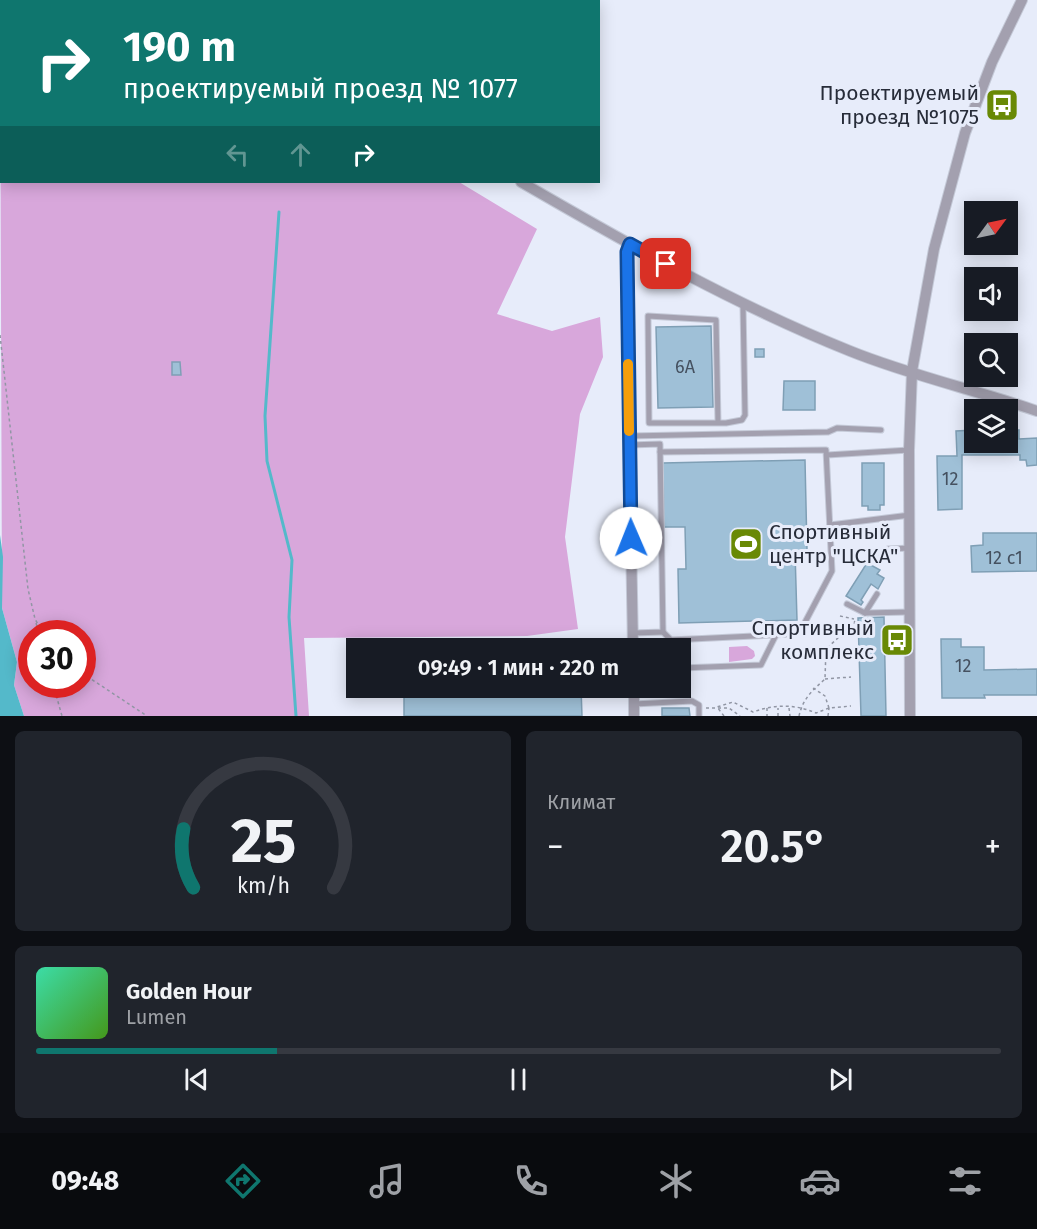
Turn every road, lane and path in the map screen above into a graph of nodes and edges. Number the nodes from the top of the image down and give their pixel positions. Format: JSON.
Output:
{"nodes":[{"id":1,"x":1022,"y":0,"type":"edge"},
{"id":2,"x":523,"y":183,"type":"edge"},
{"id":3,"x":630,"y":244,"type":"junction"},
{"id":4,"x":743,"y":305,"type":"junction"},
{"id":5,"x":0,"y":335,"type":"edge"},
{"id":6,"x":912,"y":371,"type":"junction"},
{"id":7,"x":1037,"y":411,"type":"edge"},
{"id":8,"x":718,"y":423,"type":"junction"},
{"id":9,"x":881,"y":430,"type":"dead end"},
{"id":10,"x":629,"y":440,"type":"junction"},
{"id":11,"x":909,"y":450,"type":"junction"},
{"id":12,"x":660,"y":452,"type":"junction"},
{"id":13,"x":826,"y":455,"type":"junction"},
{"id":14,"x":910,"y":515,"type":"junction"},
{"id":15,"x":830,"y":525,"type":"junction"},
{"id":16,"x":910,"y":548,"type":"junction"},
{"id":17,"x":877,"y":562,"type":"dead end"},
{"id":18,"x":877,"y":594,"type":"dead end"},
{"id":19,"x":847,"y":604,"type":"dead end"},
{"id":20,"x":862,"y":612,"type":"junction"},
{"id":21,"x":910,"y":612,"type":"junction"},
{"id":22,"x":840,"y":616,"type":"dead end"},
{"id":23,"x":35,"y":619,"type":"edge"},
{"id":24,"x":854,"y":619,"type":"junction"},
{"id":25,"x":663,"y":632,"type":"junction"},
{"id":26,"x":633,"y":633,"type":"junction"},
{"id":27,"x":776,"y":635,"type":"junction"},
{"id":28,"x":633,"y":638,"type":"edge"},
{"id":29,"x":669,"y":638,"type":"edge"},
{"id":30,"x":691,"y":639,"type":"edge"},
{"id":31,"x":691,"y":668,"type":"edge"},
{"id":32,"x":851,"y":677,"type":"dead end"},
{"id":33,"x":825,"y":678,"type":"junction"},
{"id":34,"x":96,"y":682,"type":"edge"},
{"id":35,"x":813,"y":688,"type":"junction"},
{"id":36,"x":57,"y":698,"type":"edge"},
{"id":37,"x":789,"y":706,"type":"junction"},
{"id":38,"x":851,"y":706,"type":"dead end"},
{"id":39,"x":717,"y":707,"type":"junction"},
{"id":40,"x":767,"y":707,"type":"junction"},
{"id":41,"x":801,"y":707,"type":"junction"},
{"id":42,"x":699,"y":708,"type":"junction"},
{"id":43,"x":778,"y":708,"type":"junction"},
{"id":44,"x":829,"y":708,"type":"junction"},
{"id":45,"x":634,"y":710,"type":"edge"},
{"id":46,"x":753,"y":712,"type":"junction"},
{"id":47,"x":817,"y":714,"type":"edge"},
{"id":48,"x":62,"y":716,"type":"edge"},
{"id":49,"x":147,"y":716,"type":"edge"},
{"id":50,"x":699,"y":716,"type":"edge"},
{"id":51,"x":724,"y":716,"type":"edge"},
{"id":52,"x":740,"y":716,"type":"edge"},
{"id":53,"x":752,"y":716,"type":"edge"},
{"id":54,"x":767,"y":716,"type":"edge"},
{"id":55,"x":778,"y":716,"type":"edge"},
{"id":56,"x":790,"y":716,"type":"edge"},
{"id":57,"x":799,"y":716,"type":"edge"},
{"id":58,"x":828,"y":716,"type":"edge"},
{"id":59,"x":910,"y":716,"type":"edge"}],
"edges":[{"from":1,"to":6,"type":"street"},
{"from":2,"to":3,"type":"street"},
{"from":3,"to":4,"type":"street"},
{"from":3,"to":10,"type":"street"},
{"from":4,"to":6,"type":"street"},
{"from":4,"to":8,"type":"lane"},
{"from":5,"to":23,"type":"path"},
{"from":6,"to":7,"type":"street"},
{"from":6,"to":11,"type":"street"},
{"from":8,"to":8,"type":"lane"},
{"from":9,"to":10,"type":"lane"},
{"from":10,"to":12,"type":"lane"},
{"from":10,"to":26,"type":"street"},
{"from":11,"to":13,"type":"lane"},
{"from":11,"to":14,"type":"street"},
{"from":12,"to":13,"type":"lane"},
{"from":12,"to":25,"type":"lane"},
{"from":13,"to":15,"type":"lane"},
{"from":14,"to":15,"type":"lane"},
{"from":14,"to":16,"type":"street"},
{"from":15,"to":27,"type":"lane"},
{"from":16,"to":17,"type":"lane"},
{"from":16,"to":21,"type":"street"},
{"from":18,"to":20,"type":"lane"},
{"from":19,"to":20,"type":"lane"},
{"from":20,"to":21,"type":"lane"},
{"from":20,"to":24,"type":"path"},
{"from":21,"to":59,"type":"street"},
{"from":22,"to":24,"type":"path"},
{"from":24,"to":33,"type":"path"},
{"from":25,"to":26,"type":"lane"},
{"from":25,"to":29,"type":"lane"},
{"from":26,"to":28,"type":"street"},
{"from":27,"to":30,"type":"lane"},
{"from":27,"to":31,"type":"lane"},
{"from":32,"to":33,"type":"path"},
{"from":33,"to":35,"type":"path"},
{"from":34,"to":49,"type":"path"},
{"from":35,"to":41,"type":"path"},
{"from":35,"to":44,"type":"path"},
{"from":36,"to":48,"type":"path"},
{"from":37,"to":41,"type":"path"},
{"from":37,"to":43,"type":"path"},
{"from":37,"to":56,"type":"path"},
{"from":38,"to":44,"type":"path"},
{"from":39,"to":42,"type":"path"},
{"from":39,"to":46,"type":"path"},
{"from":39,"to":51,"type":"path"},
{"from":39,"to":52,"type":"path"},
{"from":40,"to":43,"type":"path"},
{"from":40,"to":46,"type":"path"},
{"from":40,"to":54,"type":"path"},
{"from":41,"to":47,"type":"path"},
{"from":41,"to":57,"type":"path"},
{"from":42,"to":45,"type":"lane"},
{"from":42,"to":50,"type":"lane"},
{"from":43,"to":55,"type":"path"},
{"from":44,"to":47,"type":"path"},
{"from":44,"to":58,"type":"path"},
{"from":46,"to":53,"type":"path"}]}
